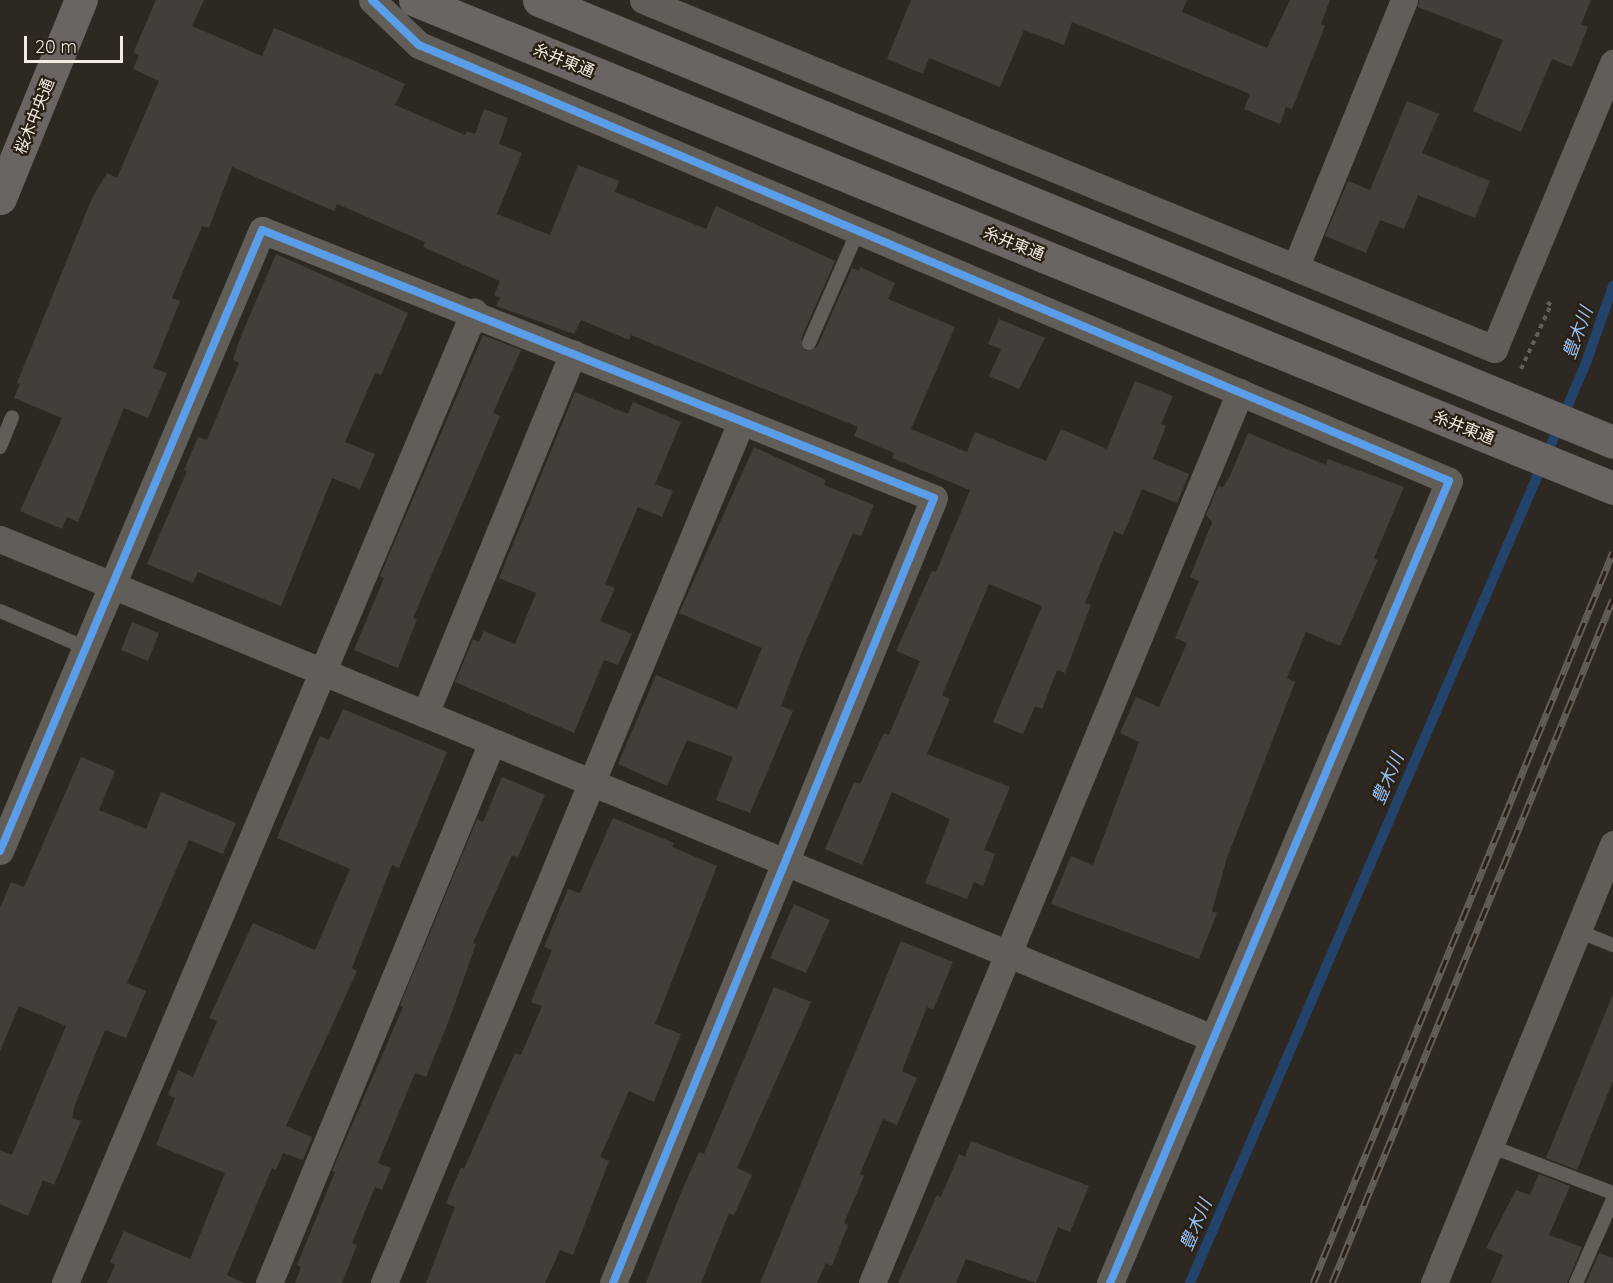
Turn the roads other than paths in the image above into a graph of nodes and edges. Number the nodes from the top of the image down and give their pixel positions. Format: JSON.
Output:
{"nodes":[{"id":1,"x":81,"y":0,"type":"edge"},
{"id":2,"x":372,"y":0,"type":"edge"},
{"id":3,"x":415,"y":0,"type":"edge"},
{"id":4,"x":539,"y":0,"type":"edge"},
{"id":5,"x":643,"y":0,"type":"edge"},
{"id":6,"x":1404,"y":0,"type":"edge"},
{"id":7,"x":1613,"y":63,"type":"edge"},
{"id":8,"x":0,"y":198,"type":"edge"},
{"id":9,"x":858,"y":231,"type":"junction"},
{"id":10,"x":1296,"y":266,"type":"junction"},
{"id":11,"x":474,"y":312,"type":"junction"},
{"id":12,"x":809,"y":343,"type":"dead end"},
{"id":13,"x":573,"y":353,"type":"junction"},
{"id":14,"x":1240,"y":392,"type":"junction"},
{"id":15,"x":12,"y":417,"type":"dead end"},
{"id":16,"x":741,"y":422,"type":"junction"},
{"id":17,"x":1613,"y":442,"type":"edge"},
{"id":18,"x":0,"y":447,"type":"edge"},
{"id":19,"x":1613,"y":488,"type":"edge"},
{"id":20,"x":0,"y":539,"type":"edge"},
{"id":21,"x":110,"y":584,"type":"junction"},
{"id":22,"x":0,"y":611,"type":"edge"},
{"id":23,"x":84,"y":646,"type":"junction"},
{"id":24,"x":321,"y":671,"type":"junction"},
{"id":25,"x":425,"y":714,"type":"junction"},
{"id":26,"x":492,"y":742,"type":"junction"},
{"id":27,"x":591,"y":783,"type":"junction"},
{"id":28,"x":1613,"y":844,"type":"edge"},
{"id":29,"x":0,"y":851,"type":"edge"},
{"id":30,"x":785,"y":863,"type":"junction"},
{"id":31,"x":1578,"y":931,"type":"junction"},
{"id":32,"x":1613,"y":945,"type":"edge"},
{"id":33,"x":1008,"y":954,"type":"junction"},
{"id":34,"x":1210,"y":1037,"type":"junction"},
{"id":35,"x":1490,"y":1146,"type":"junction"},
{"id":36,"x":1613,"y":1193,"type":"edge"},
{"id":37,"x":1613,"y":1199,"type":"edge"},
{"id":38,"x":65,"y":1283,"type":"edge"},
{"id":39,"x":269,"y":1283,"type":"edge"},
{"id":40,"x":384,"y":1283,"type":"edge"},
{"id":41,"x":613,"y":1283,"type":"edge"},
{"id":42,"x":872,"y":1283,"type":"edge"},
{"id":43,"x":1110,"y":1283,"type":"edge"},
{"id":44,"x":1434,"y":1283,"type":"edge"},
{"id":45,"x":1576,"y":1283,"type":"edge"}],
"edges":[{"from":1,"to":8,"type":"street","name":"桜木中央通"},
{"from":2,"to":9,"type":"street"},
{"from":3,"to":19,"type":"street","name":"糸井東通"},
{"from":4,"to":17,"type":"street"},
{"from":5,"to":10,"type":"street"},
{"from":6,"to":10,"type":"street"},
{"from":7,"to":10,"type":"street"},
{"from":9,"to":12,"type":"lane"},
{"from":9,"to":14,"type":"street"},
{"from":11,"to":13,"type":"street"},
{"from":11,"to":21,"type":"street"},
{"from":11,"to":24,"type":"street"},
{"from":13,"to":16,"type":"street"},
{"from":13,"to":25,"type":"street"},
{"from":14,"to":33,"type":"street"},
{"from":14,"to":34,"type":"street"},
{"from":15,"to":18,"type":"lane"},
{"from":16,"to":27,"type":"street"},
{"from":16,"to":30,"type":"street"},
{"from":20,"to":21,"type":"street"},
{"from":21,"to":23,"type":"street"},
{"from":21,"to":24,"type":"street"},
{"from":22,"to":23,"type":"lane"},
{"from":23,"to":29,"type":"street"},
{"from":24,"to":25,"type":"street"},
{"from":24,"to":38,"type":"street"},
{"from":25,"to":26,"type":"street"},
{"from":26,"to":27,"type":"street"},
{"from":26,"to":39,"type":"street"},
{"from":27,"to":30,"type":"street"},
{"from":27,"to":40,"type":"street"},
{"from":28,"to":31,"type":"street"},
{"from":30,"to":33,"type":"street"},
{"from":30,"to":41,"type":"street"},
{"from":31,"to":32,"type":"lane"},
{"from":31,"to":35,"type":"street"},
{"from":33,"to":34,"type":"street"},
{"from":33,"to":42,"type":"street"},
{"from":34,"to":43,"type":"street"},
{"from":35,"to":36,"type":"lane"},
{"from":35,"to":44,"type":"street"},
{"from":37,"to":45,"type":"lane"}]}
